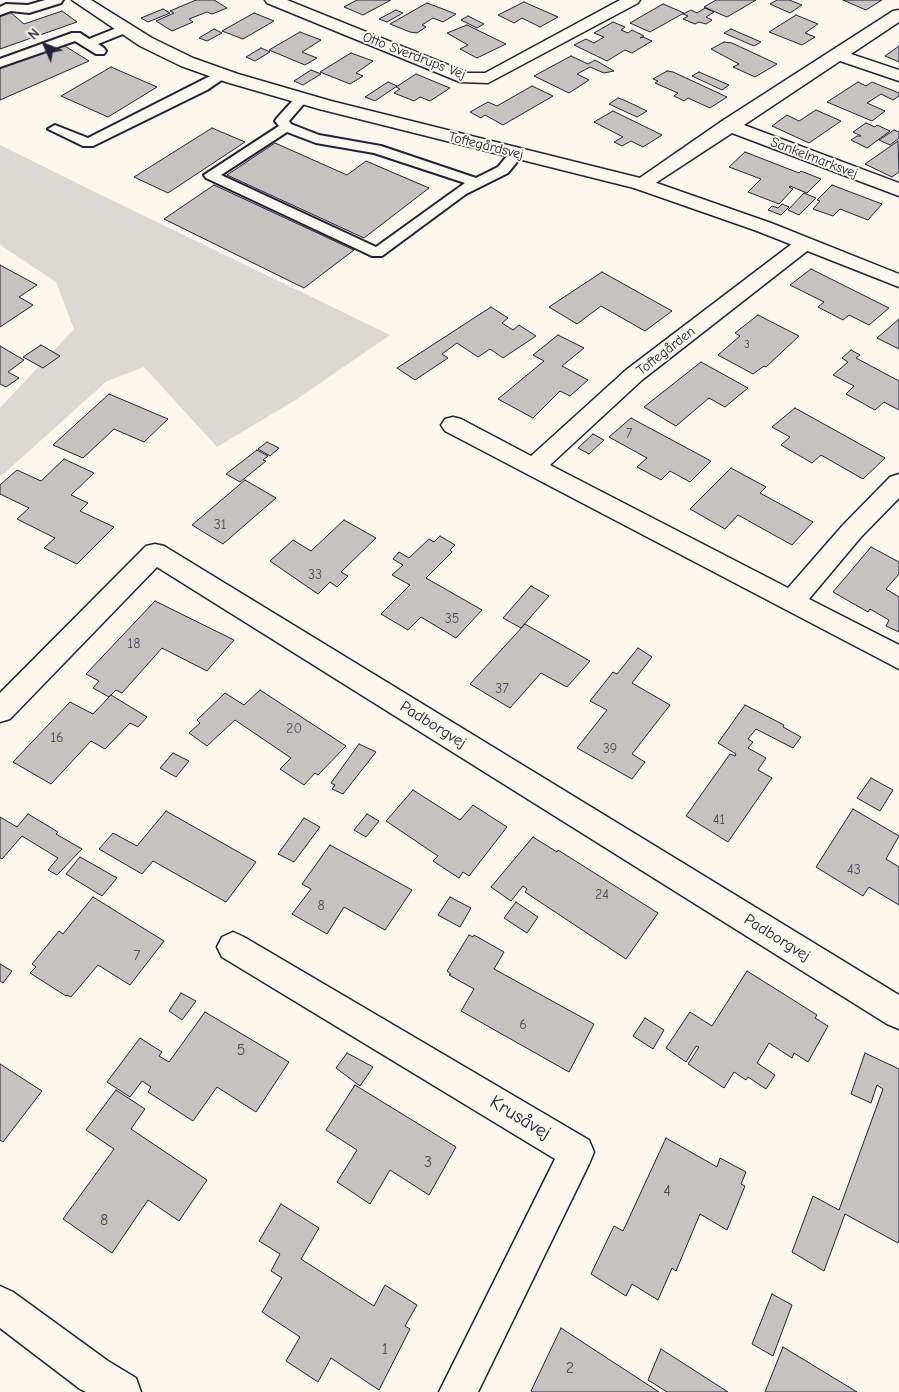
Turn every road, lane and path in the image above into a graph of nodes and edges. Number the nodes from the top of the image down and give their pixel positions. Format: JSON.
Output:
{"nodes":[{"id":1,"x":56,"y":0,"type":"edge"},
{"id":2,"x":80,"y":0,"type":"edge"},
{"id":3,"x":273,"y":0,"type":"edge"},
{"id":4,"x":632,"y":0,"type":"edge"},
{"id":5,"x":0,"y":11,"type":"edge"},
{"id":6,"x":899,"y":15,"type":"edge"},
{"id":7,"x":124,"y":29,"type":"junction"},
{"id":8,"x":88,"y":44,"type":"junction"},
{"id":9,"x":100,"y":51,"type":"dead end"},
{"id":10,"x":838,"y":55,"type":"junction"},
{"id":11,"x":0,"y":64,"type":"edge"},
{"id":12,"x":222,"y":74,"type":"junction"},
{"id":13,"x":899,"y":76,"type":"edge"},
{"id":14,"x":302,"y":99,"type":"junction"},
{"id":15,"x":728,"y":125,"type":"junction"},
{"id":16,"x":286,"y":127,"type":"junction"},
{"id":17,"x":55,"y":129,"type":"dead end"},
{"id":18,"x":517,"y":154,"type":"junction"},
{"id":19,"x":478,"y":183,"type":"junction"},
{"id":20,"x":641,"y":184,"type":"junction"},
{"id":21,"x":899,"y":190,"type":"edge"},
{"id":22,"x":804,"y":244,"type":"junction"},
{"id":23,"x":899,"y":281,"type":"edge"},
{"id":24,"x":453,"y":425,"type":"dead end"},
{"id":25,"x":534,"y":467,"type":"junction"},
{"id":26,"x":899,"y":483,"type":"edge"},
{"id":27,"x":792,"y":602,"type":"junction"},
{"id":28,"x":899,"y":658,"type":"edge"},
{"id":29,"x":0,"y":711,"type":"edge"},
{"id":30,"x":233,"y":947,"type":"dead end"},
{"id":31,"x":899,"y":1013,"type":"edge"},
{"id":32,"x":0,"y":1305,"type":"edge"},
{"id":33,"x":122,"y":1392,"type":"edge"},
{"id":34,"x":458,"y":1392,"type":"edge"}],
"edges":[{"from":1,"to":5,"type":"lane"},
{"from":2,"to":7,"type":"street","name":"Toftegårdsvej"},
{"from":3,"to":4,"type":"street","name":"Otto Sverdrups Vej"},
{"from":6,"to":10,"type":"street"},
{"from":7,"to":8,"type":"lane"},
{"from":7,"to":12,"type":"street","name":"Toftegårdsvej"},
{"from":8,"to":9,"type":"lane"},
{"from":8,"to":11,"type":"lane"},
{"from":10,"to":13,"type":"street"},
{"from":10,"to":15,"type":"street"},
{"from":12,"to":14,"type":"street","name":"Toftegårdsvej"},
{"from":12,"to":17,"type":"lane"},
{"from":14,"to":16,"type":"lane"},
{"from":14,"to":18,"type":"street","name":"Toftegårdsvej"},
{"from":15,"to":20,"type":"street"},
{"from":15,"to":21,"type":"street","name":"Sankelmarksvej"},
{"from":16,"to":19,"type":"lane"},
{"from":16,"to":19,"type":"lane"},
{"from":18,"to":19,"type":"lane"},
{"from":18,"to":20,"type":"street","name":"Toftegårdsvej"},
{"from":20,"to":22,"type":"street","name":"Toftegårdsvej"},
{"from":22,"to":23,"type":"street","name":"Toftegårdsvej"},
{"from":22,"to":25,"type":"street","name":"Toftegården"},
{"from":24,"to":25,"type":"street"},
{"from":25,"to":27,"type":"street"},
{"from":26,"to":27,"type":"street"},
{"from":27,"to":28,"type":"street"},
{"from":29,"to":31,"type":"street","name":"Padborgvej"},
{"from":30,"to":34,"type":"street","name":"Krusåvej"},
{"from":32,"to":33,"type":"street"}]}
